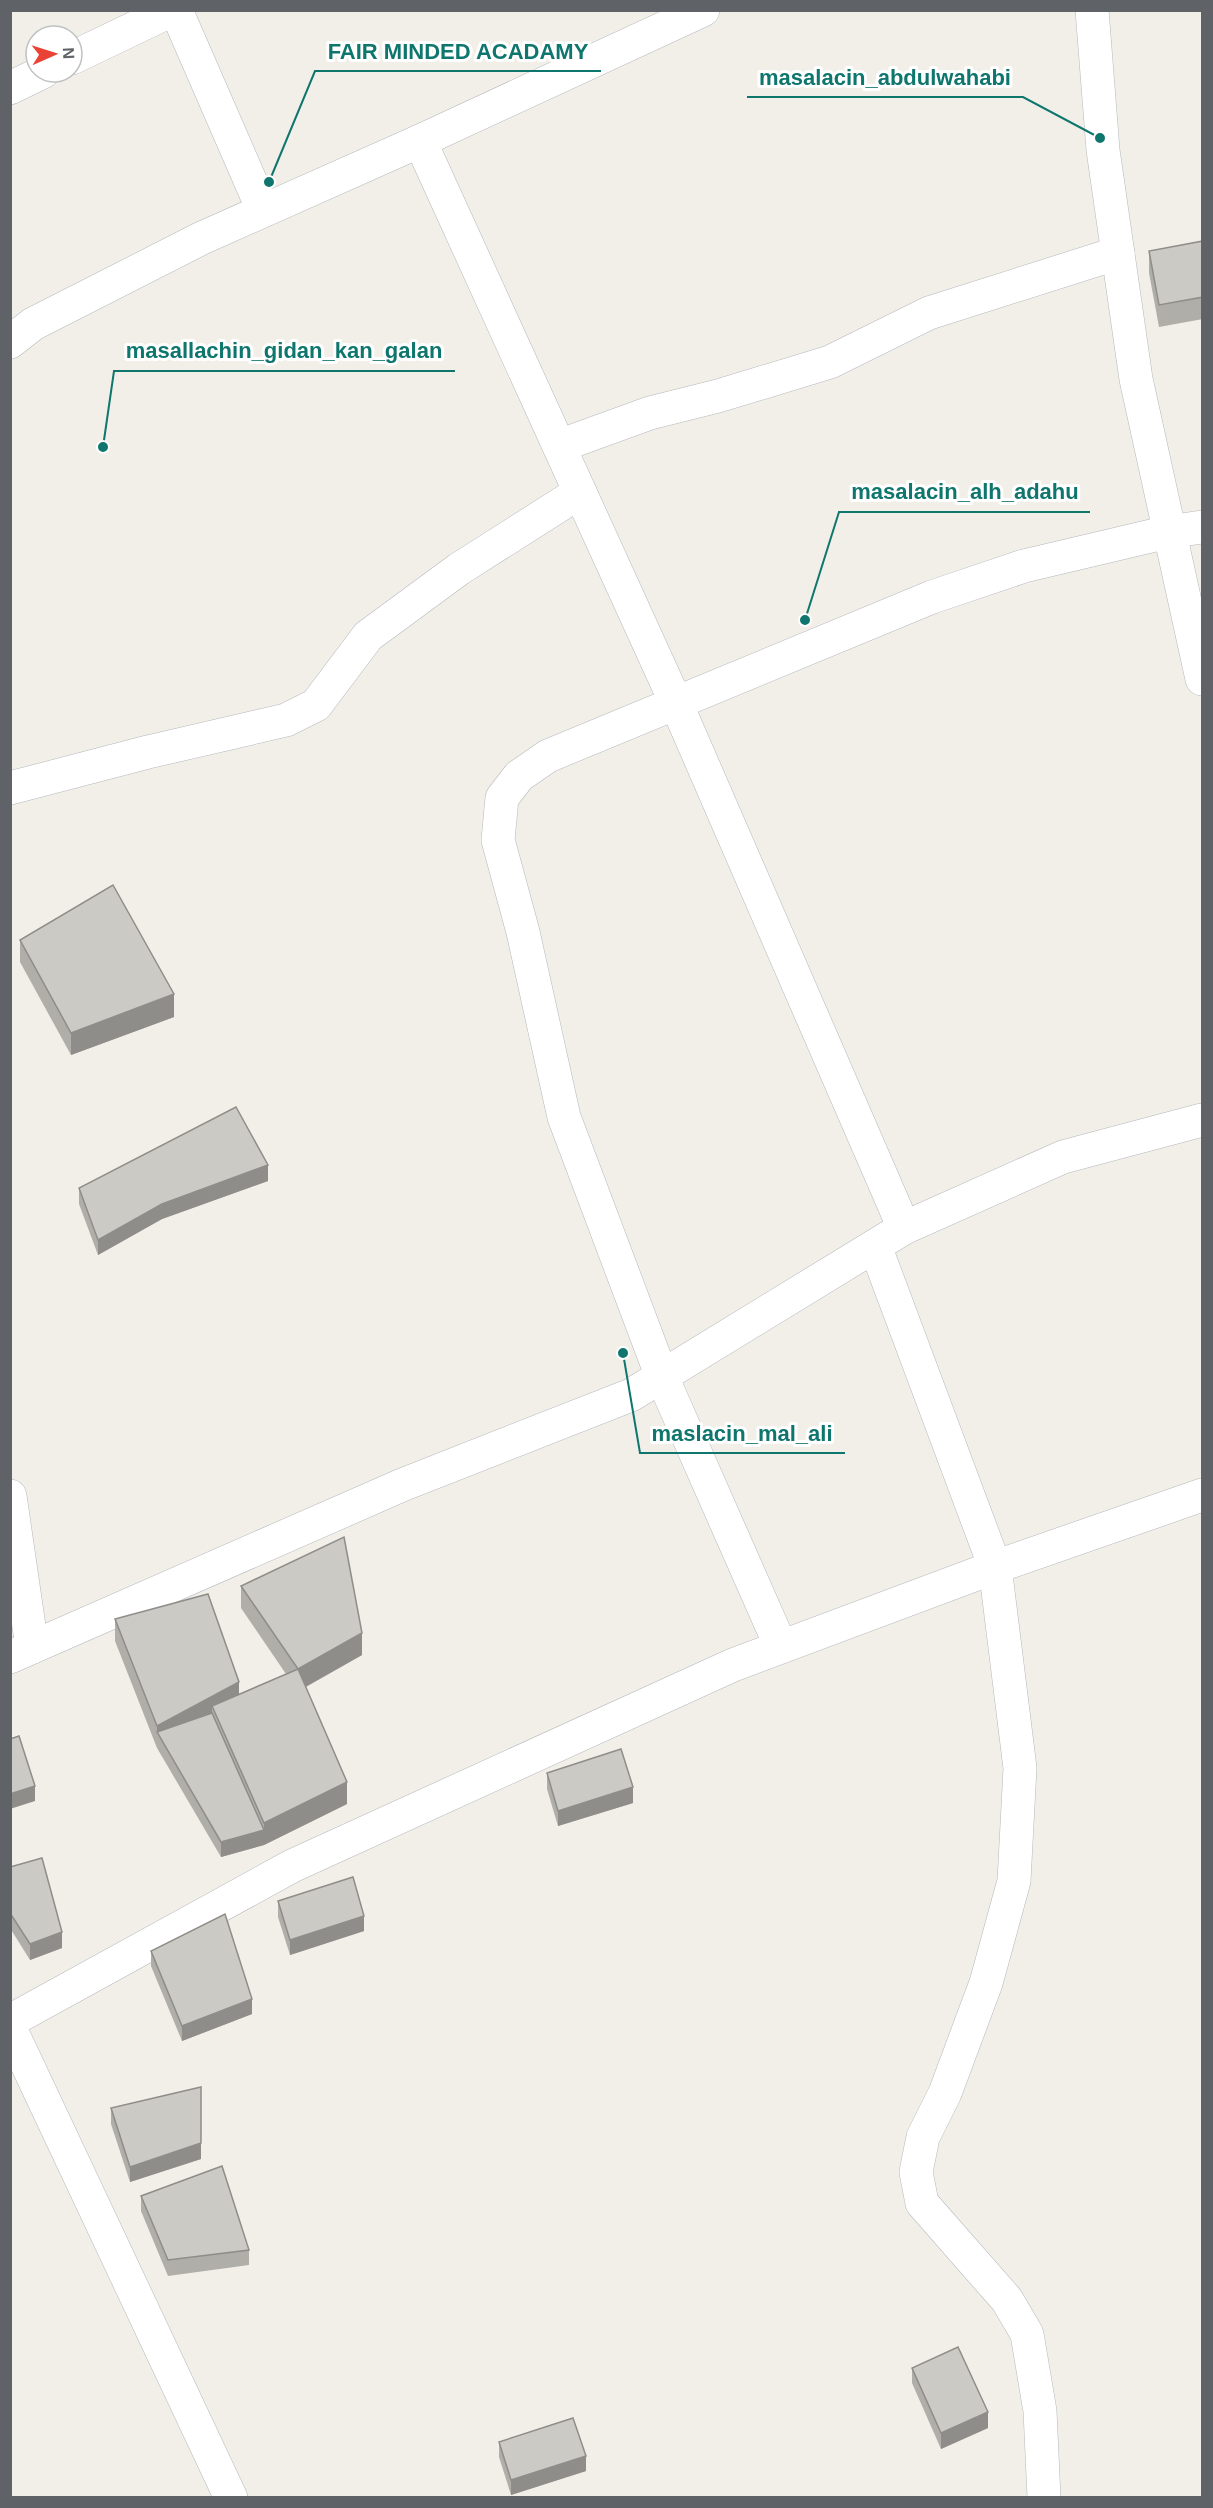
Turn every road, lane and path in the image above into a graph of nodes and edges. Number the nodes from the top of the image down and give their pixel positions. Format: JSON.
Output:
{"nodes":[{"id":1,"x":174,"y":10,"type":"edge"},
{"id":2,"x":703,"y":10,"type":"edge"},
{"id":3,"x":1092,"y":10,"type":"edge"},
{"id":4,"x":84,"y":52,"type":"edge"},
{"id":5,"x":24,"y":81,"type":"edge"},
{"id":6,"x":10,"y":88,"type":"edge"},
{"id":7,"x":420,"y":141,"type":"junction"},
{"id":8,"x":263,"y":210,"type":"junction"},
{"id":9,"x":1118,"y":253,"type":"junction"},
{"id":10,"x":10,"y":342,"type":"edge"},
{"id":11,"x":559,"y":446,"type":"junction"},
{"id":12,"x":580,"y":492,"type":"junction"},
{"id":13,"x":1203,"y":527,"type":"edge"},
{"id":14,"x":1168,"y":532,"type":"junction"},
{"id":15,"x":1203,"y":679,"type":"edge"},
{"id":16,"x":676,"y":703,"type":"junction"},
{"id":17,"x":10,"y":788,"type":"edge"},
{"id":18,"x":1203,"y":1120,"type":"edge"},
{"id":19,"x":904,"y":1227,"type":"junction"},
{"id":20,"x":875,"y":1245,"type":"junction"},
{"id":21,"x":662,"y":1377,"type":"junction"},
{"id":22,"x":1203,"y":1495,"type":"edge"},
{"id":23,"x":10,"y":1496,"type":"edge"},
{"id":24,"x":995,"y":1567,"type":"junction"},
{"id":25,"x":781,"y":1647,"type":"junction"},
{"id":26,"x":21,"y":1652,"type":"edge"},
{"id":27,"x":10,"y":2021,"type":"edge"},
{"id":28,"x":10,"y":2028,"type":"edge"},
{"id":29,"x":231,"y":2498,"type":"edge"},
{"id":30,"x":1044,"y":2498,"type":"edge"}],
"edges":[{"from":1,"to":4,"type":"street"},
{"from":1,"to":8,"type":"street"},
{"from":2,"to":7,"type":"street"},
{"from":3,"to":9,"type":"street"},
{"from":5,"to":6,"type":"street"},
{"from":7,"to":8,"type":"street"},
{"from":7,"to":11,"type":"street"},
{"from":8,"to":10,"type":"street"},
{"from":9,"to":11,"type":"street"},
{"from":9,"to":14,"type":"street"},
{"from":11,"to":12,"type":"street"},
{"from":12,"to":16,"type":"street"},
{"from":12,"to":17,"type":"street"},
{"from":13,"to":14,"type":"street"},
{"from":14,"to":15,"type":"street"},
{"from":14,"to":16,"type":"street"},
{"from":16,"to":19,"type":"street"},
{"from":16,"to":21,"type":"street"},
{"from":18,"to":19,"type":"street"},
{"from":19,"to":20,"type":"street"},
{"from":20,"to":21,"type":"street"},
{"from":20,"to":24,"type":"street"},
{"from":21,"to":25,"type":"street"},
{"from":21,"to":26,"type":"street"},
{"from":22,"to":24,"type":"street"},
{"from":23,"to":26,"type":"street"},
{"from":24,"to":25,"type":"street"},
{"from":24,"to":30,"type":"street"},
{"from":25,"to":27,"type":"street"},
{"from":28,"to":29,"type":"street"}]}
